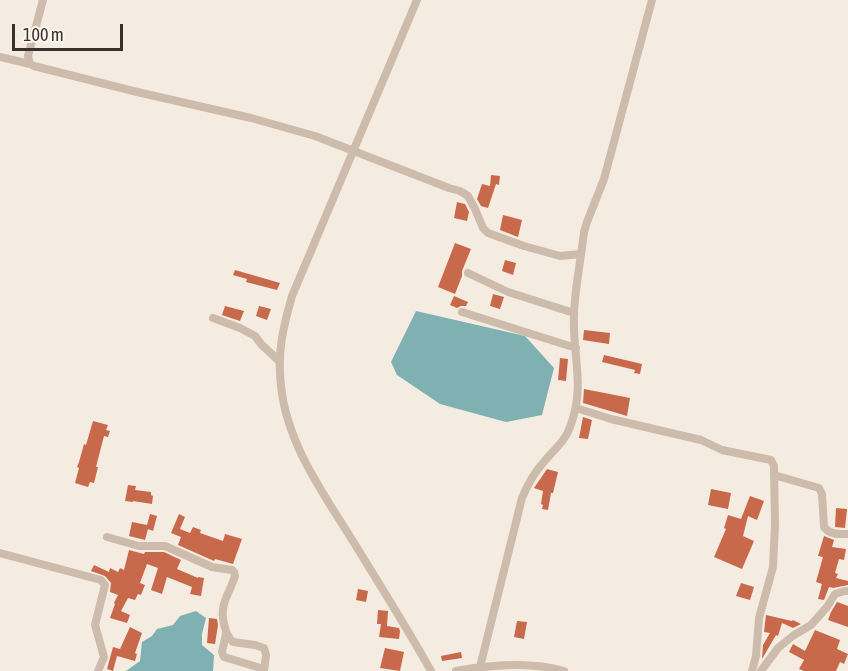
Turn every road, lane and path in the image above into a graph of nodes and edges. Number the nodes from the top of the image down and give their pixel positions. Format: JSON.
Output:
{"nodes":[{"id":1,"x":43,"y":0,"type":"edge"},
{"id":2,"x":417,"y":0,"type":"edge"},
{"id":3,"x":652,"y":0,"type":"edge"},
{"id":4,"x":0,"y":57,"type":"edge"},
{"id":5,"x":30,"y":64,"type":"junction"},
{"id":6,"x":358,"y":152,"type":"junction"},
{"id":7,"x":581,"y":254,"type":"junction"},
{"id":8,"x":468,"y":273,"type":"dead end"},
{"id":9,"x":462,"y":312,"type":"dead end"},
{"id":10,"x":574,"y":313,"type":"junction"},
{"id":11,"x":213,"y":318,"type":"dead end"},
{"id":12,"x":576,"y":348,"type":"junction"},
{"id":13,"x":279,"y":361,"type":"junction"},
{"id":14,"x":576,"y":408,"type":"junction"},
{"id":15,"x":774,"y":476,"type":"junction"},
{"id":16,"x":848,"y":534,"type":"edge"},
{"id":17,"x":107,"y":537,"type":"dead end"},
{"id":18,"x":0,"y":553,"type":"edge"},
{"id":19,"x":848,"y":591,"type":"edge"},
{"id":20,"x":226,"y":634,"type":"junction"},
{"id":21,"x":480,"y":667,"type":"junction"},
{"id":22,"x":264,"y":670,"type":"edge"},
{"id":23,"x":98,"y":671,"type":"edge"},
{"id":24,"x":431,"y":671,"type":"edge"},
{"id":25,"x":456,"y":671,"type":"edge"},
{"id":26,"x":564,"y":671,"type":"edge"},
{"id":27,"x":752,"y":671,"type":"edge"},
{"id":28,"x":761,"y":671,"type":"edge"}],
"edges":[{"from":1,"to":5,"type":"street"},
{"from":2,"to":6,"type":"street"},
{"from":3,"to":7,"type":"street"},
{"from":4,"to":5,"type":"street"},
{"from":5,"to":6,"type":"street"},
{"from":6,"to":7,"type":"street"},
{"from":6,"to":13,"type":"street"},
{"from":7,"to":10,"type":"street"},
{"from":8,"to":10,"type":"street"},
{"from":9,"to":12,"type":"street"},
{"from":10,"to":12,"type":"street"},
{"from":11,"to":13,"type":"street"},
{"from":12,"to":14,"type":"street"},
{"from":13,"to":24,"type":"street"},
{"from":14,"to":15,"type":"street"},
{"from":14,"to":21,"type":"street"},
{"from":15,"to":16,"type":"street"},
{"from":15,"to":27,"type":"street"},
{"from":17,"to":20,"type":"street"},
{"from":18,"to":23,"type":"street"},
{"from":19,"to":28,"type":"street"},
{"from":20,"to":22,"type":"street"},
{"from":20,"to":22,"type":"street"},
{"from":21,"to":25,"type":"street"},
{"from":21,"to":26,"type":"street"}]}
